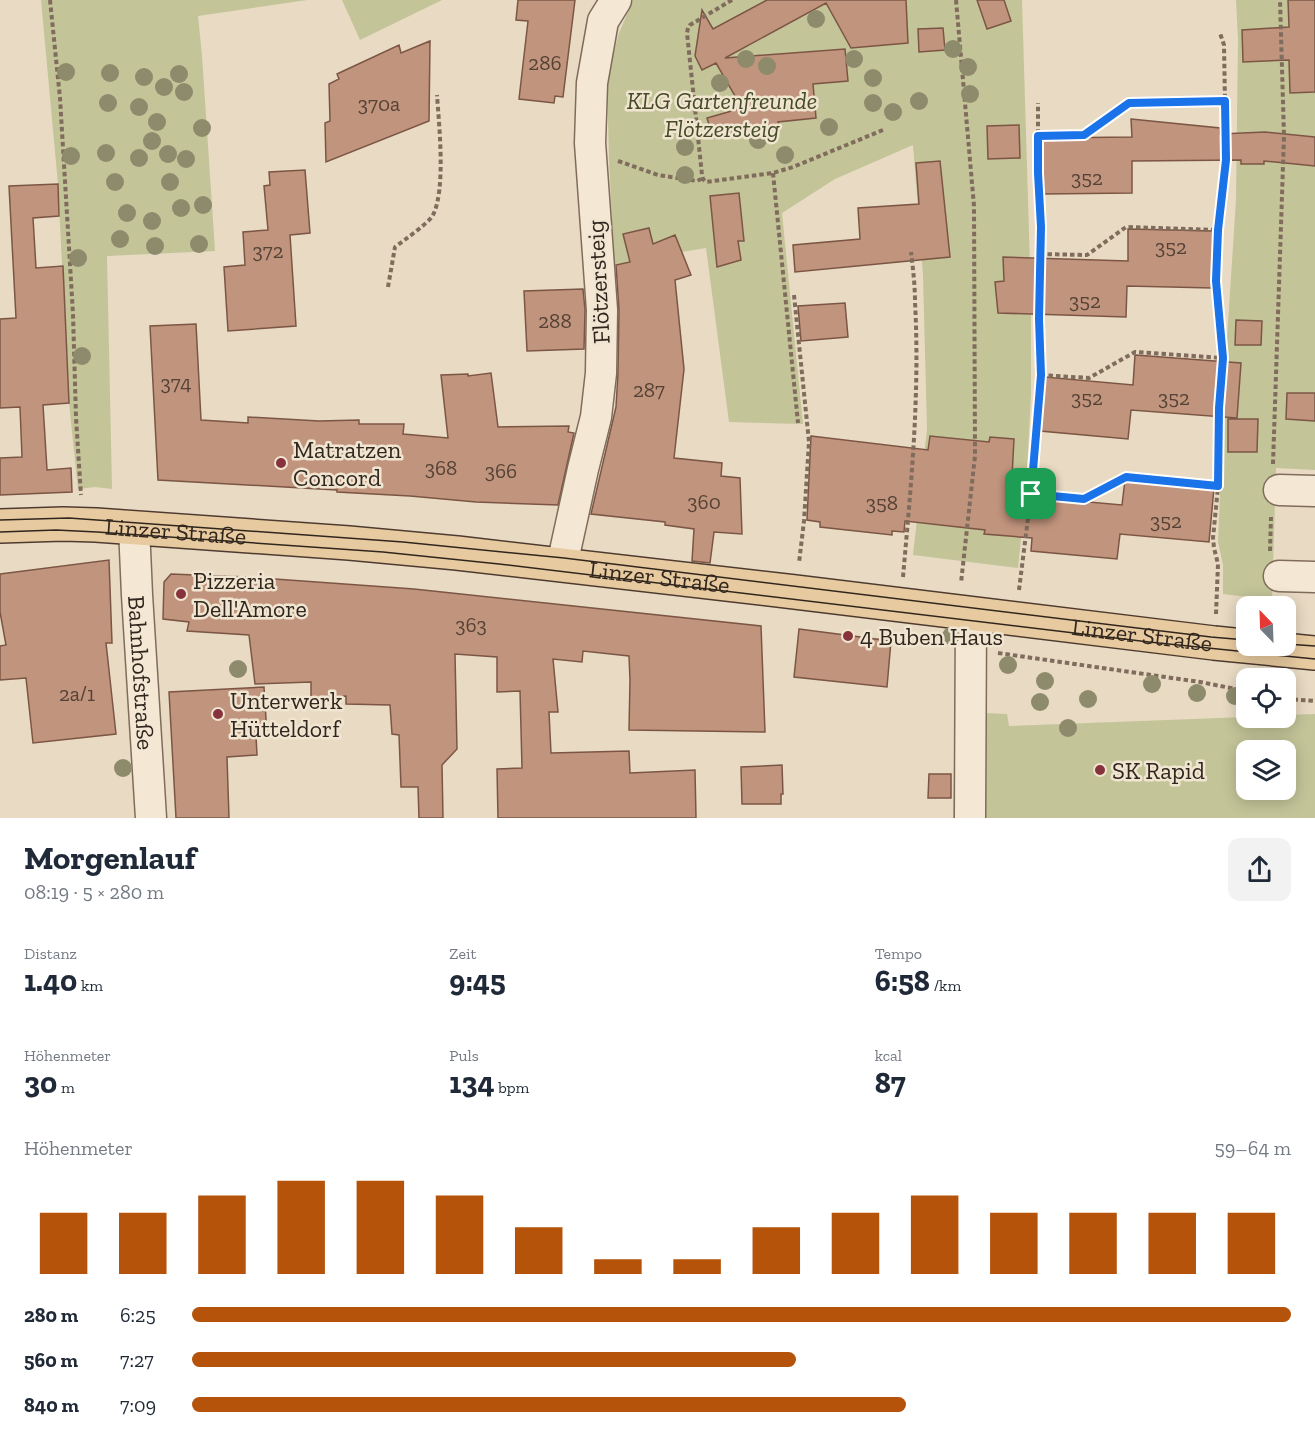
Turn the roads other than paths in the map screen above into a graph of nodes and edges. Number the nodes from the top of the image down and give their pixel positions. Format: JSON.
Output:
{"nodes":[{"id":1,"x":616,"y":0,"type":"edge"},
{"id":2,"x":1274,"y":489,"type":"road end"},
{"id":3,"x":1315,"y":491,"type":"edge"},
{"id":4,"x":0,"y":526,"type":"edge"},
{"id":5,"x":134,"y":527,"type":"junction"},
{"id":6,"x":1275,"y":564,"type":"road end"},
{"id":7,"x":562,"y":565,"type":"junction"},
{"id":8,"x":1315,"y":577,"type":"edge"},
{"id":9,"x":964,"y":612,"type":"junction"},
{"id":10,"x":1315,"y":652,"type":"edge"},
{"id":11,"x":151,"y":818,"type":"edge"},
{"id":12,"x":970,"y":818,"type":"edge"}],
"edges":[{"from":1,"to":7,"type":"street","name":"Flötzersteig"},
{"from":2,"to":3,"type":"street"},
{"from":4,"to":5,"type":"main road","name":"Linzer Straße"},
{"from":5,"to":7,"type":"main road","name":"Linzer Straße"},
{"from":5,"to":11,"type":"street","name":"Bahnhofstraße"},
{"from":6,"to":8,"type":"street"},
{"from":7,"to":9,"type":"main road","name":"Linzer Straße"},
{"from":9,"to":10,"type":"main road","name":"Linzer Straße"},
{"from":9,"to":12,"type":"street"}]}
